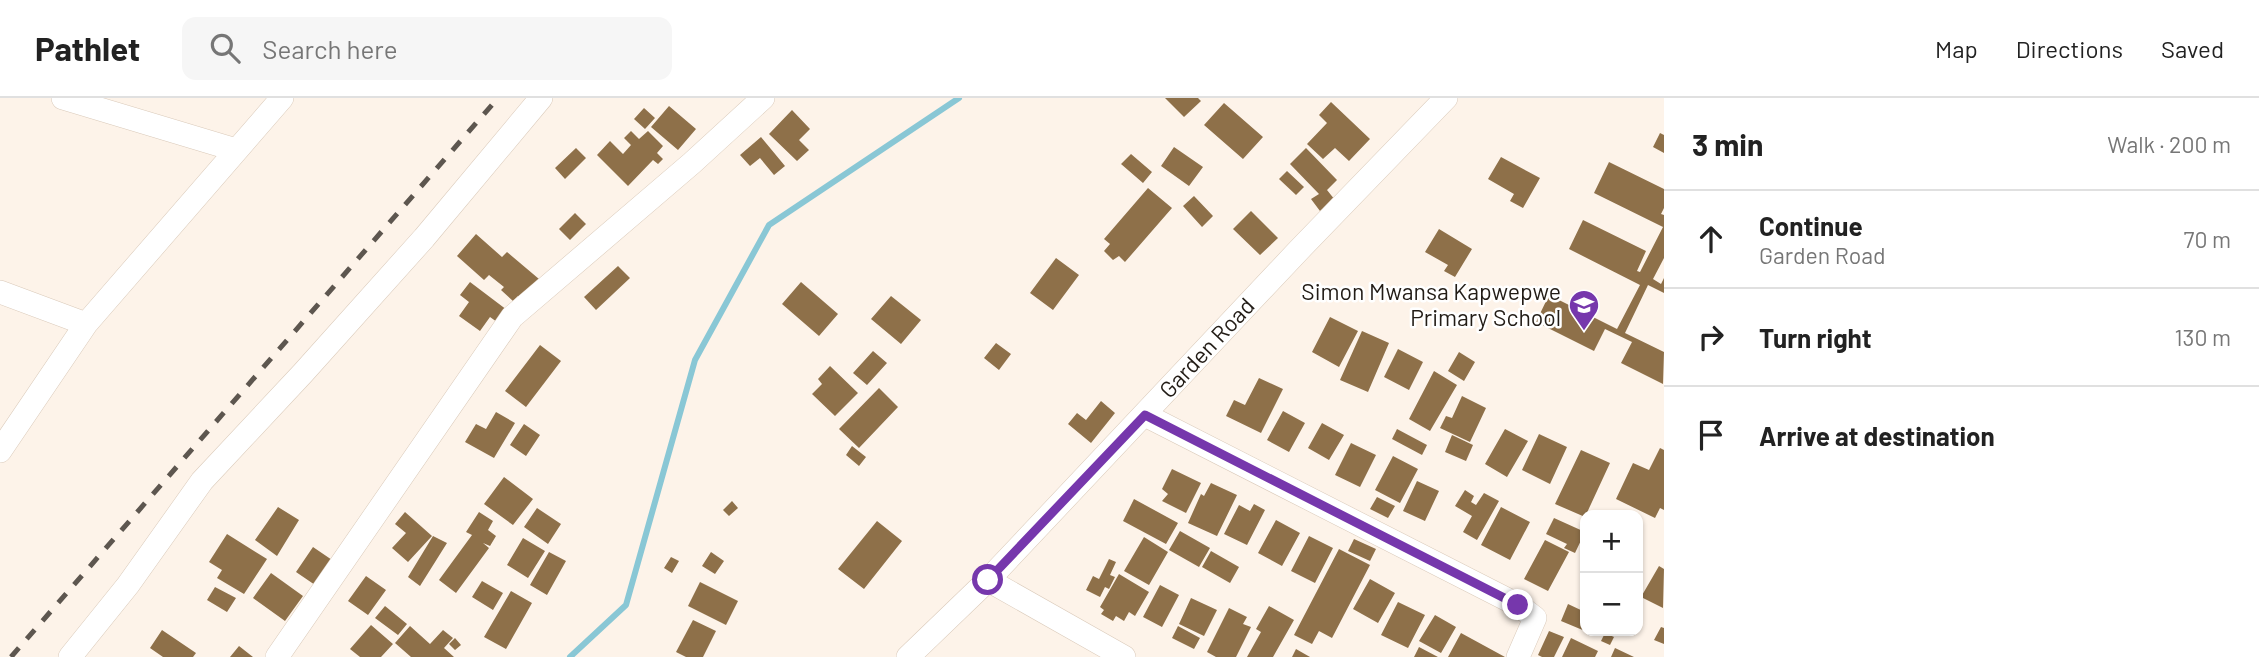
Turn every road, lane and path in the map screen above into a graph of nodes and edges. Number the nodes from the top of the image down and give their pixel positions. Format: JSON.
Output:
{"nodes":[{"id":1,"x":63,"y":98,"type":"edge"},
{"id":2,"x":282,"y":98,"type":"edge"},
{"id":3,"x":541,"y":98,"type":"edge"},
{"id":4,"x":763,"y":98,"type":"edge"},
{"id":5,"x":1446,"y":98,"type":"edge"},
{"id":6,"x":236,"y":150,"type":"junction"},
{"id":7,"x":0,"y":292,"type":"edge"},
{"id":8,"x":86,"y":324,"type":"junction"},
{"id":9,"x":1145,"y":415,"type":"junction"},
{"id":10,"x":0,"y":451,"type":"edge"},
{"id":11,"x":988,"y":580,"type":"junction"},
{"id":12,"x":70,"y":657,"type":"edge"},
{"id":13,"x":277,"y":657,"type":"edge"},
{"id":14,"x":908,"y":657,"type":"edge"},
{"id":15,"x":1124,"y":657,"type":"edge"},
{"id":16,"x":1518,"y":657,"type":"edge"}],
"edges":[{"from":1,"to":6,"type":"street"},
{"from":2,"to":6,"type":"street"},
{"from":3,"to":12,"type":"street"},
{"from":4,"to":13,"type":"street"},
{"from":5,"to":9,"type":"street","name":"Garden Road"},
{"from":6,"to":8,"type":"street"},
{"from":7,"to":8,"type":"street"},
{"from":8,"to":10,"type":"street"},
{"from":9,"to":11,"type":"street","name":"Garden Road"},
{"from":9,"to":16,"type":"street"},
{"from":11,"to":14,"type":"street","name":"Garden Road"},
{"from":11,"to":15,"type":"street"}]}
